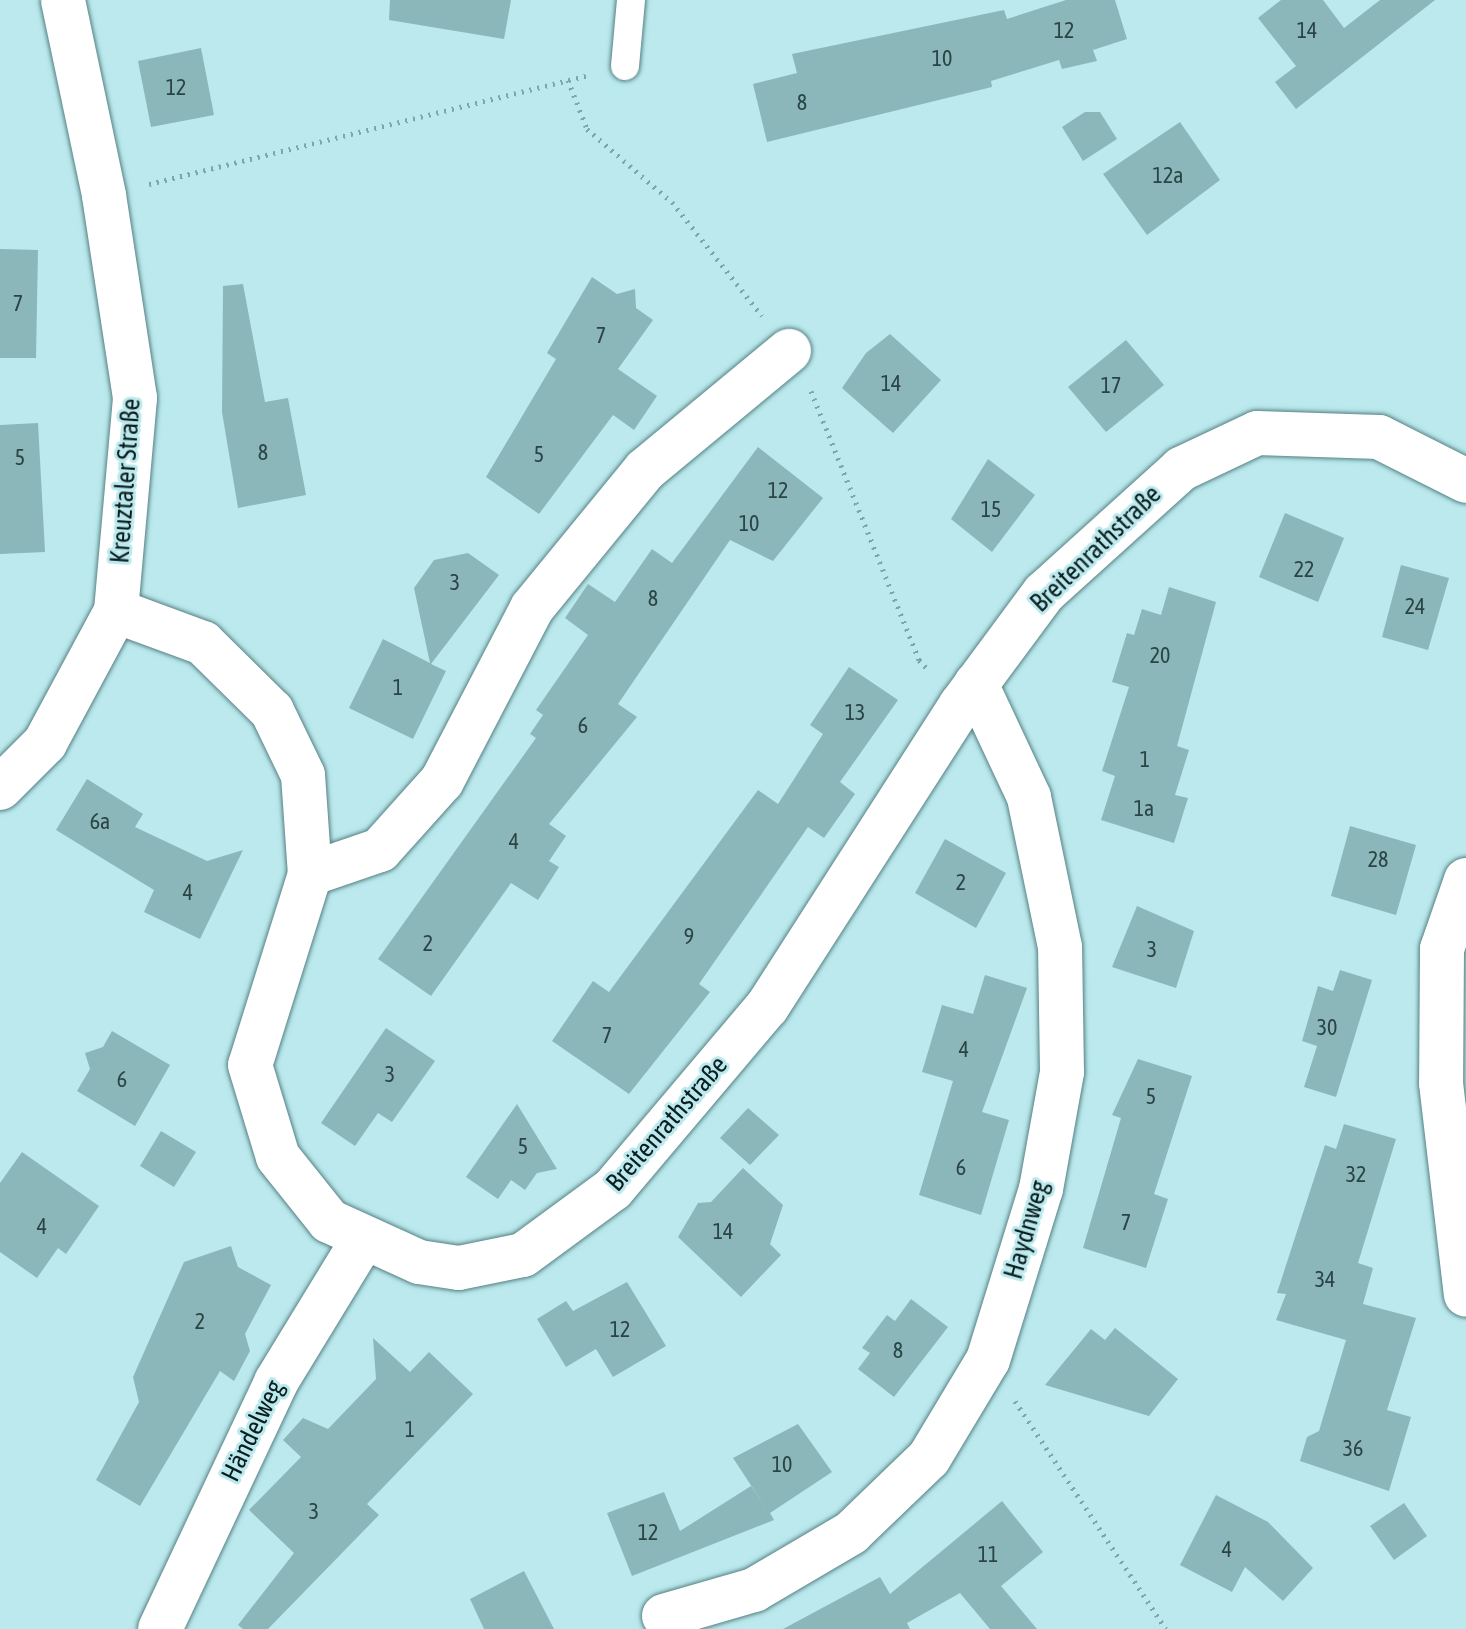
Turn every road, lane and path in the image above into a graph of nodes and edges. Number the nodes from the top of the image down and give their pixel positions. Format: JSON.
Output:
{"nodes":[{"id":1,"x":63,"y":0,"type":"edge"},
{"id":2,"x":631,"y":0,"type":"edge"},
{"id":3,"x":625,"y":66,"type":"joint"},
{"id":4,"x":568,"y":80,"type":"junction"},
{"id":5,"x":104,"y":195,"type":"junction"},
{"id":6,"x":789,"y":351,"type":"junction"},
{"id":7,"x":1466,"y":481,"type":"edge"},
{"id":8,"x":116,"y":611,"type":"junction"},
{"id":9,"x":919,"y":660,"type":"dead end"},
{"id":10,"x":976,"y":684,"type":"junction"},
{"id":11,"x":0,"y":788,"type":"edge"},
{"id":12,"x":310,"y":874,"type":"junction"},
{"id":13,"x":1466,"y":880,"type":"edge"},
{"id":14,"x":362,"y":1241,"type":"junction"},
{"id":15,"x":1466,"y":1295,"type":"edge"},
{"id":16,"x":988,"y":1360,"type":"junction"},
{"id":17,"x":664,"y":1616,"type":"dead end"},
{"id":18,"x":160,"y":1629,"type":"edge"},
{"id":19,"x":1166,"y":1629,"type":"edge"}],
"edges":[{"from":1,"to":5,"type":"street","name":"Kreuztaler Straße"},
{"from":2,"to":3,"type":"lane"},
{"from":3,"to":4,"type":"path"},
{"from":4,"to":5,"type":"path"},
{"from":4,"to":6,"type":"path"},
{"from":5,"to":8,"type":"street","name":"Kreuztaler Straße"},
{"from":6,"to":9,"type":"path"},
{"from":6,"to":12,"type":"street"},
{"from":7,"to":10,"type":"street","name":"Breitenrathstraße"},
{"from":8,"to":11,"type":"street","name":"Kreuztaler Straße"},
{"from":8,"to":12,"type":"street","name":"Breitenrathstraße"},
{"from":10,"to":14,"type":"street","name":"Breitenrathstraße"},
{"from":10,"to":16,"type":"street","name":"Haydnweg"},
{"from":12,"to":14,"type":"street","name":"Breitenrathstraße"},
{"from":13,"to":15,"type":"street"},
{"from":14,"to":18,"type":"street","name":"Händelweg"},
{"from":16,"to":17,"type":"street","name":"Haydnweg"},
{"from":16,"to":19,"type":"path"}]}
